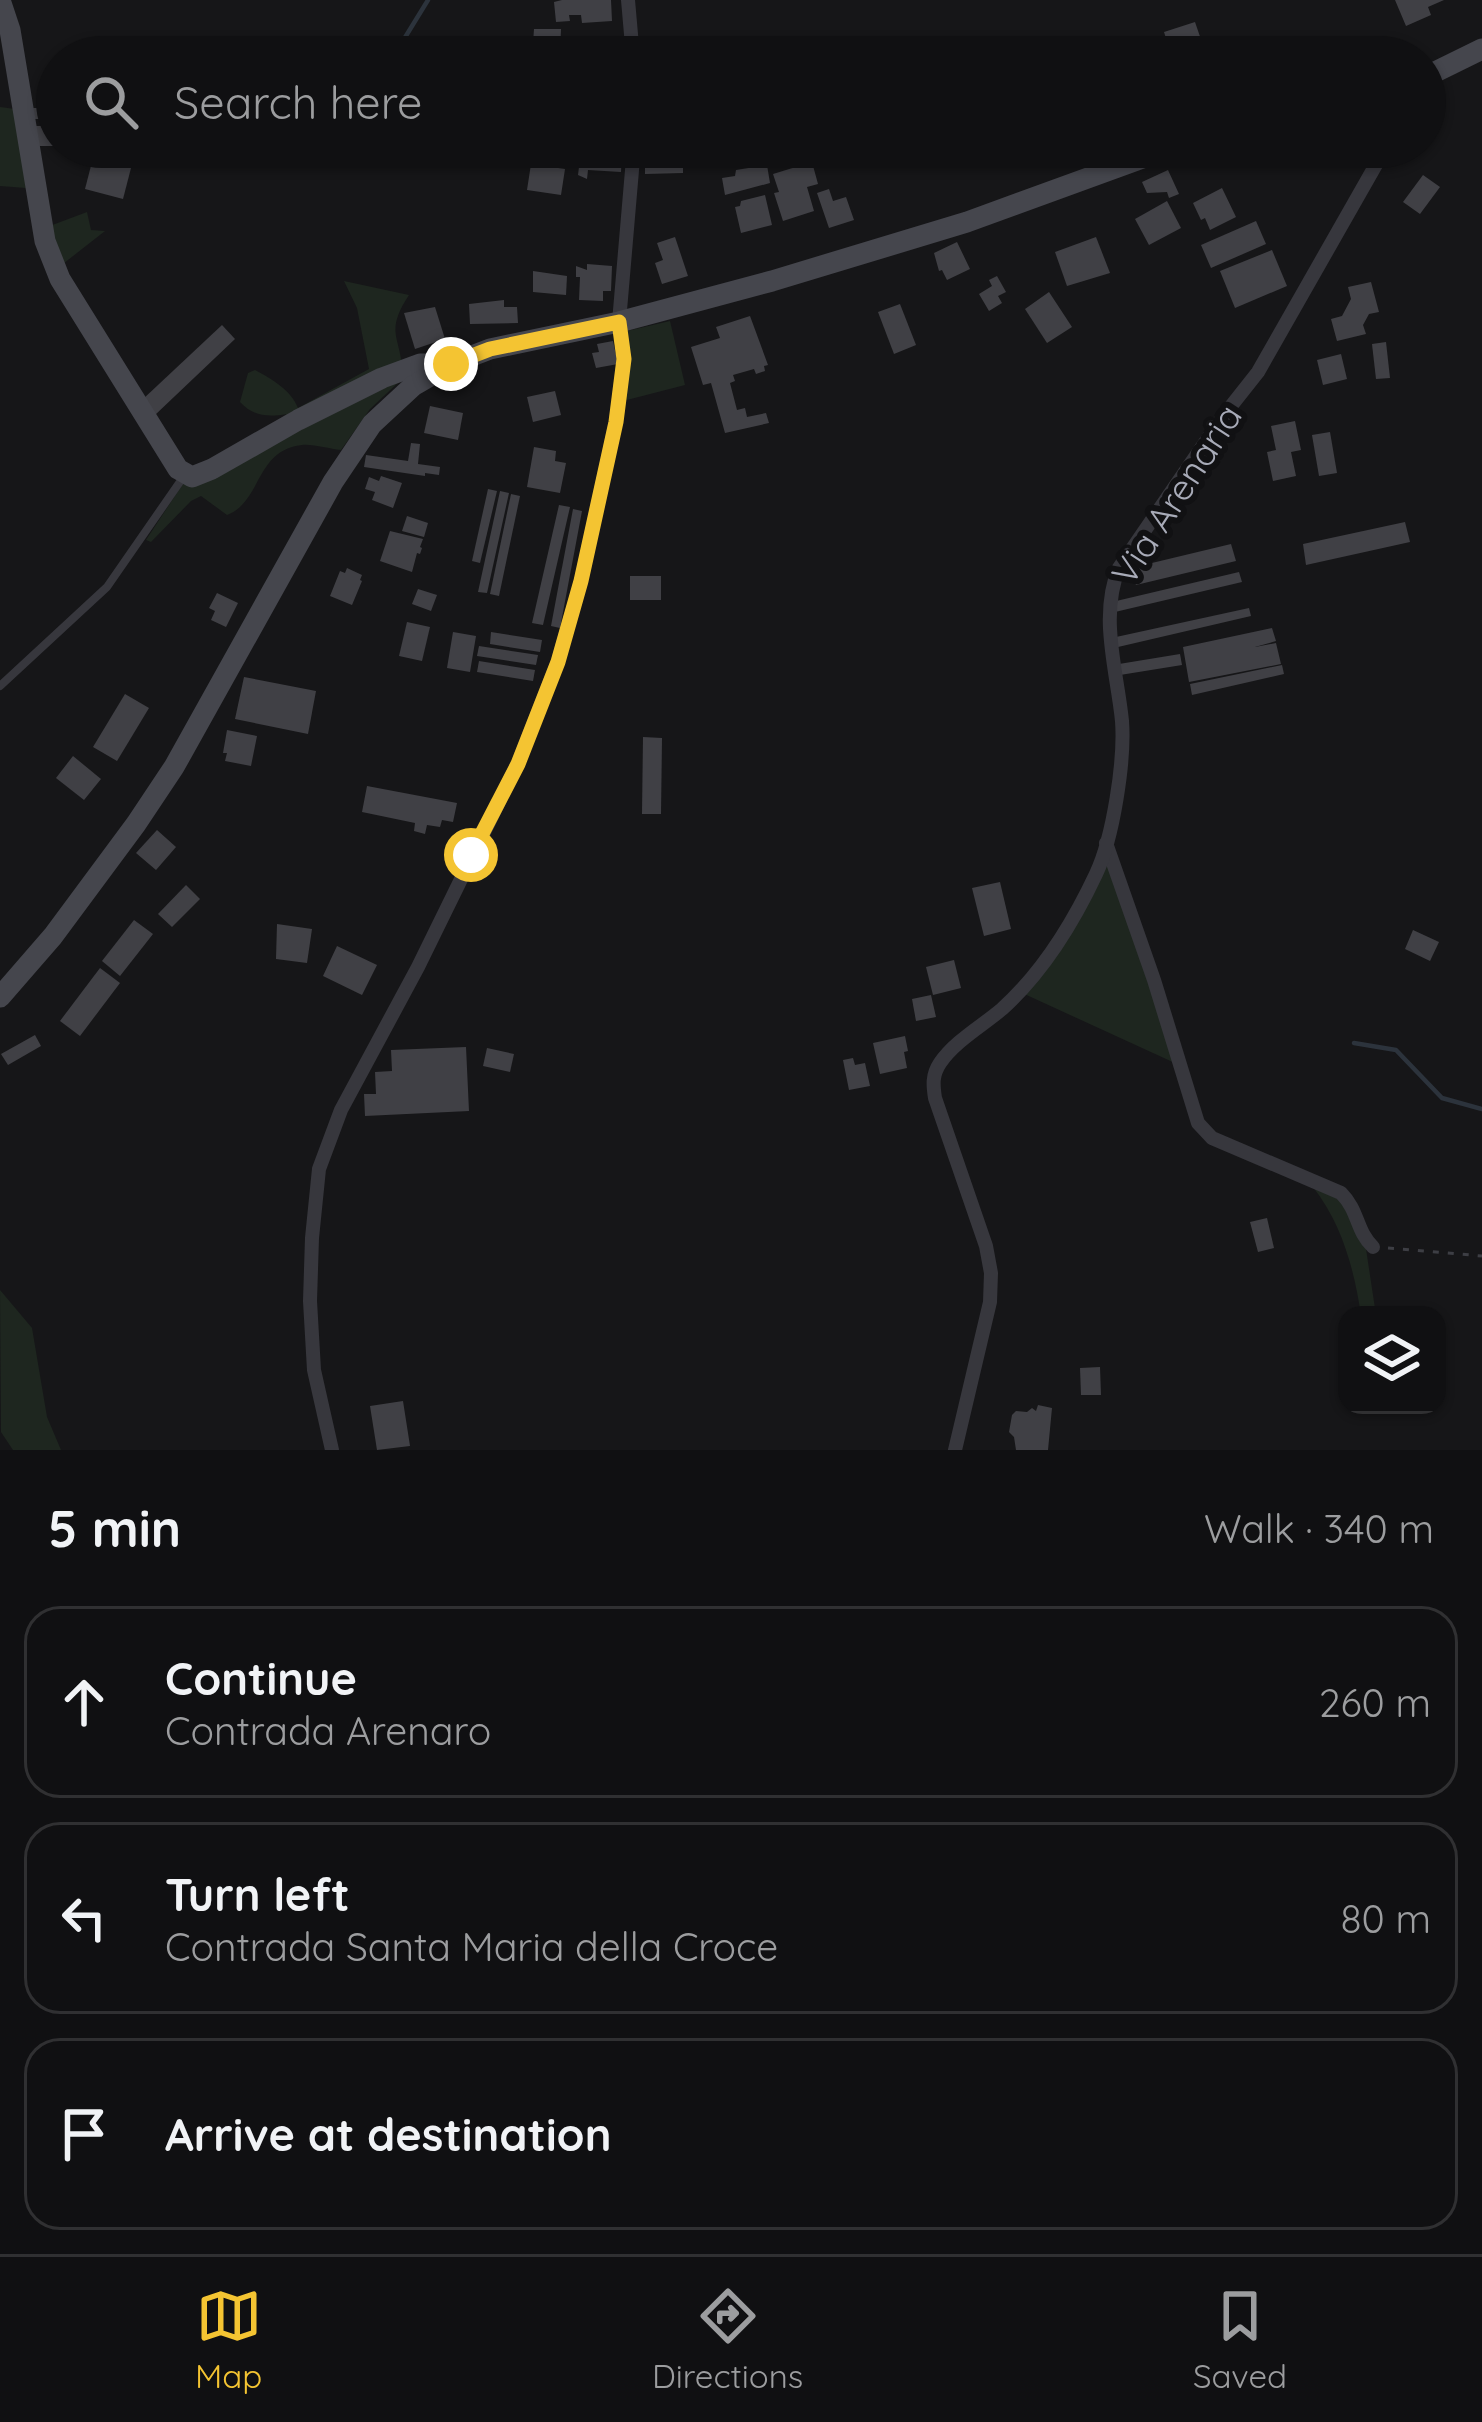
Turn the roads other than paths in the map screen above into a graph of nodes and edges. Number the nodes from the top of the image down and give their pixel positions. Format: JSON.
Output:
{"nodes":[{"id":1,"x":0,"y":0,"type":"edge"},
{"id":2,"x":628,"y":0,"type":"edge"},
{"id":3,"x":631,"y":36,"type":"edge"},
{"id":4,"x":1482,"y":49,"type":"edge"},
{"id":5,"x":1446,"y":67,"type":"edge"},
{"id":6,"x":632,"y":168,"type":"edge"},
{"id":7,"x":1116,"y":168,"type":"edge"},
{"id":8,"x":1374,"y":168,"type":"edge"},
{"id":9,"x":619,"y":322,"type":"junction"},
{"id":10,"x":451,"y":364,"type":"junction"},
{"id":11,"x":185,"y":473,"type":"junction"},
{"id":12,"x":0,"y":686,"type":"edge"},
{"id":13,"x":1106,"y":844,"type":"junction"},
{"id":14,"x":0,"y":997,"type":"edge"},
{"id":15,"x":1373,"y":1247,"type":"road end"},
{"id":16,"x":332,"y":1450,"type":"edge"},
{"id":17,"x":956,"y":1450,"type":"edge"}],
"edges":[{"from":1,"to":11,"type":"main road"},
{"from":2,"to":3,"type":"street"},
{"from":4,"to":5,"type":"main road"},
{"from":6,"to":9,"type":"street"},
{"from":7,"to":9,"type":"main road"},
{"from":8,"to":13,"type":"street","name":"Via Arenaria"},
{"from":9,"to":10,"type":"main road"},
{"from":9,"to":16,"type":"street"},
{"from":10,"to":11,"type":"main road"},
{"from":10,"to":14,"type":"main road"},
{"from":11,"to":12,"type":"lane"},
{"from":13,"to":15,"type":"street"},
{"from":13,"to":17,"type":"street","name":"Via Arenaria"}]}
